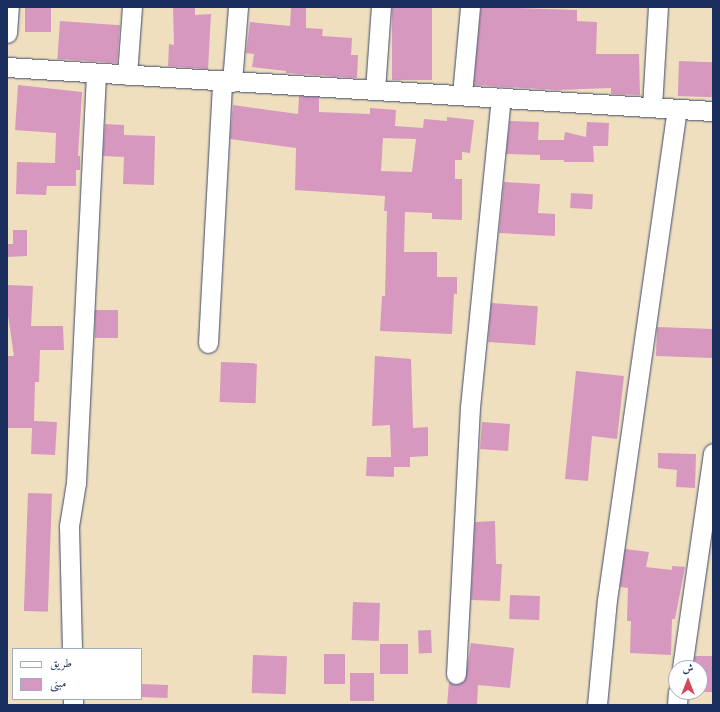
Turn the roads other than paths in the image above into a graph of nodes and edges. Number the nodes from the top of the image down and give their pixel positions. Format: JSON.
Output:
{"nodes":[{"id":1,"x":9,"y":7,"type":"edge"},
{"id":2,"x":132,"y":7,"type":"edge"},
{"id":3,"x":238,"y":7,"type":"edge"},
{"id":4,"x":381,"y":7,"type":"edge"},
{"id":5,"x":470,"y":7,"type":"edge"},
{"id":6,"x":658,"y":7,"type":"edge"},
{"id":7,"x":7,"y":33,"type":"edge"},
{"id":8,"x":7,"y":67,"type":"edge"},
{"id":9,"x":96,"y":73,"type":"junction"},
{"id":10,"x":127,"y":74,"type":"junction"},
{"id":11,"x":227,"y":82,"type":"junction"},
{"id":12,"x":375,"y":90,"type":"junction"},
{"id":13,"x":462,"y":96,"type":"junction"},
{"id":14,"x":501,"y":98,"type":"junction"},
{"id":15,"x":652,"y":108,"type":"junction"},
{"id":16,"x":677,"y":109,"type":"junction"},
{"id":17,"x":713,"y":111,"type":"edge"},
{"id":18,"x":208,"y":343,"type":"dead end"},
{"id":19,"x":713,"y":453,"type":"edge"},
{"id":20,"x":72,"y":648,"type":"edge"},
{"id":21,"x":683,"y":660,"type":"edge"},
{"id":22,"x":456,"y":674,"type":"dead end"},
{"id":23,"x":597,"y":705,"type":"edge"}],
"edges":[{"from":1,"to":7,"type":"street"},
{"from":2,"to":10,"type":"street"},
{"from":3,"to":11,"type":"street"},
{"from":4,"to":12,"type":"street"},
{"from":5,"to":13,"type":"street"},
{"from":6,"to":15,"type":"street"},
{"from":8,"to":9,"type":"street"},
{"from":9,"to":10,"type":"street"},
{"from":9,"to":20,"type":"street"},
{"from":10,"to":11,"type":"street"},
{"from":11,"to":12,"type":"street"},
{"from":11,"to":18,"type":"street"},
{"from":12,"to":13,"type":"street"},
{"from":13,"to":14,"type":"street"},
{"from":14,"to":15,"type":"street"},
{"from":14,"to":22,"type":"street"},
{"from":15,"to":16,"type":"street"},
{"from":16,"to":17,"type":"street"},
{"from":16,"to":23,"type":"street"},
{"from":19,"to":21,"type":"street"}]}
